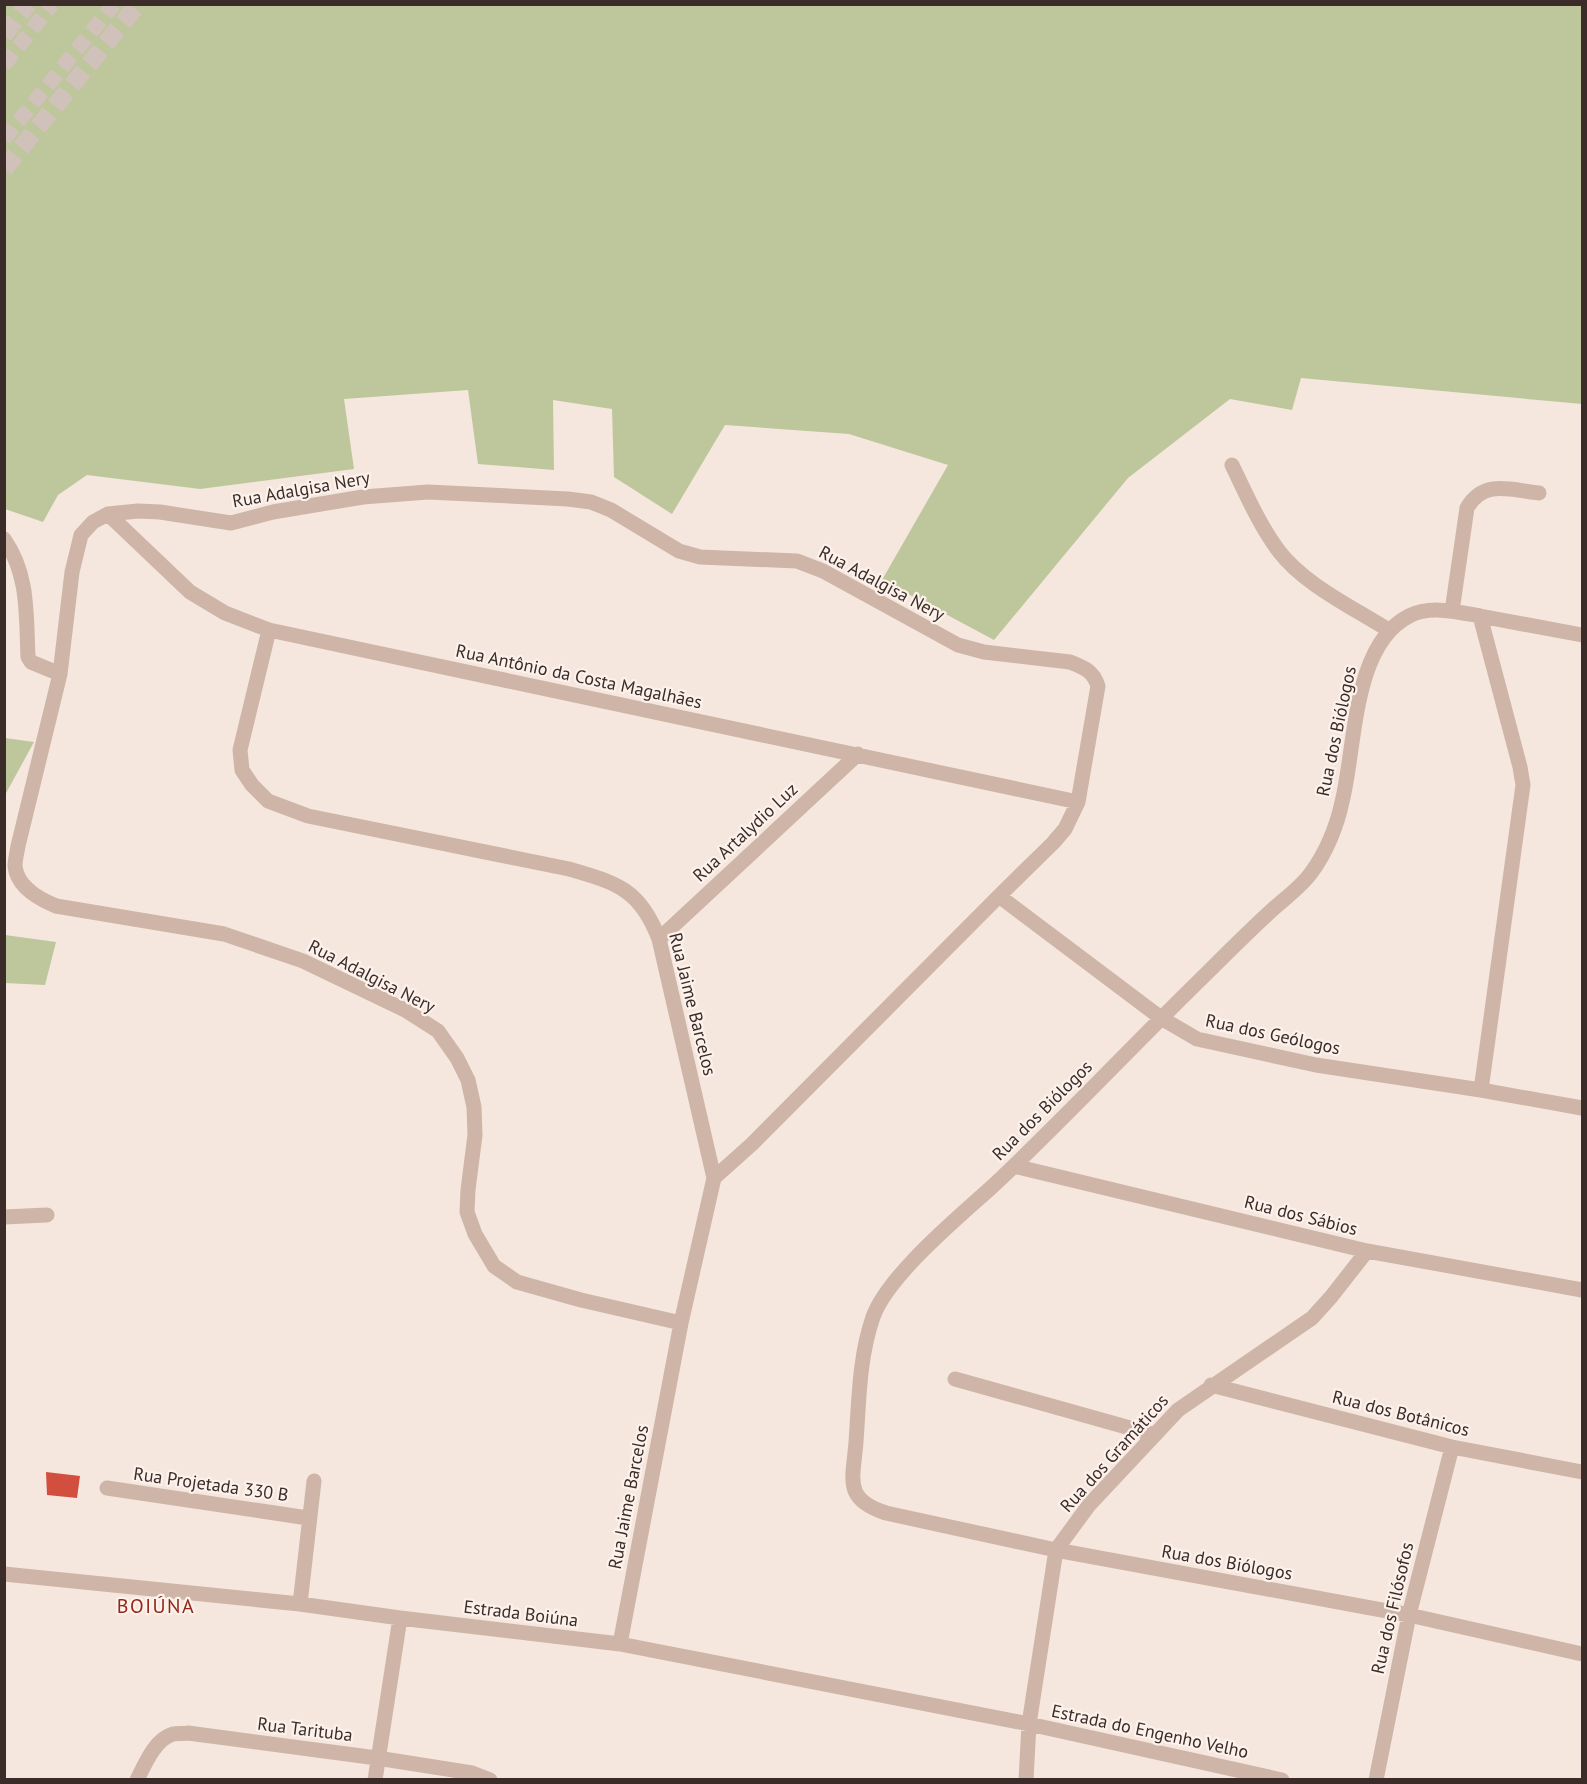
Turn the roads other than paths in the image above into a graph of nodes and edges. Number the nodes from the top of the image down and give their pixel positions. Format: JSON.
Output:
{"nodes":[{"id":1,"x":1232,"y":465,"type":"dead end"},
{"id":2,"x":1539,"y":493,"type":"dead end"},
{"id":3,"x":108,"y":514,"type":"junction"},
{"id":4,"x":4,"y":539,"type":"edge"},
{"id":5,"x":1452,"y":611,"type":"junction"},
{"id":6,"x":1480,"y":616,"type":"junction"},
{"id":7,"x":269,"y":630,"type":"junction"},
{"id":8,"x":1390,"y":631,"type":"junction"},
{"id":9,"x":1582,"y":635,"type":"edge"},
{"id":10,"x":60,"y":674,"type":"junction"},
{"id":11,"x":858,"y":754,"type":"junction"},
{"id":12,"x":1078,"y":802,"type":"junction"},
{"id":13,"x":999,"y":896,"type":"junction"},
{"id":14,"x":659,"y":939,"type":"junction"},
{"id":15,"x":1161,"y":1018,"type":"junction"},
{"id":16,"x":1481,"y":1090,"type":"junction"},
{"id":17,"x":1582,"y":1108,"type":"edge"},
{"id":18,"x":1014,"y":1166,"type":"junction"},
{"id":19,"x":714,"y":1178,"type":"junction"},
{"id":20,"x":47,"y":1215,"type":"dead end"},
{"id":21,"x":4,"y":1217,"type":"edge"},
{"id":22,"x":1367,"y":1251,"type":"junction"},
{"id":23,"x":1582,"y":1290,"type":"edge"},
{"id":24,"x":681,"y":1323,"type":"junction"},
{"id":25,"x":955,"y":1379,"type":"dead end"},
{"id":26,"x":1211,"y":1385,"type":"junction"},
{"id":27,"x":1155,"y":1435,"type":"junction"},
{"id":28,"x":1452,"y":1447,"type":"junction"},
{"id":29,"x":1582,"y":1472,"type":"edge"},
{"id":30,"x":314,"y":1481,"type":"dead end"},
{"id":31,"x":107,"y":1488,"type":"dead end"},
{"id":32,"x":308,"y":1518,"type":"junction"},
{"id":33,"x":1056,"y":1550,"type":"junction"},
{"id":34,"x":4,"y":1574,"type":"edge"},
{"id":35,"x":300,"y":1604,"type":"junction"},
{"id":36,"x":1409,"y":1615,"type":"junction"},
{"id":37,"x":400,"y":1618,"type":"junction"},
{"id":38,"x":620,"y":1644,"type":"junction"},
{"id":39,"x":1582,"y":1654,"type":"edge"},
{"id":40,"x":1029,"y":1724,"type":"junction"},
{"id":41,"x":377,"y":1758,"type":"junction"},
{"id":42,"x":137,"y":1779,"type":"edge"},
{"id":43,"x":375,"y":1779,"type":"edge"},
{"id":44,"x":490,"y":1779,"type":"edge"},
{"id":45,"x":1026,"y":1779,"type":"edge"},
{"id":46,"x":1282,"y":1779,"type":"edge"},
{"id":47,"x":1376,"y":1779,"type":"edge"}],
"edges":[{"from":1,"to":8,"type":"street"},
{"from":2,"to":5,"type":"street"},
{"from":3,"to":7,"type":"street","name":"Rua Antônio da Costa Magalhães"},
{"from":3,"to":10,"type":"street","name":"Rua Adalgisa Nery"},
{"from":3,"to":12,"type":"street","name":"Rua Adalgisa Nery"},
{"from":4,"to":10,"type":"street"},
{"from":5,"to":6,"type":"street","name":"Rua dos Biólogos"},
{"from":5,"to":8,"type":"street","name":"Rua dos Biólogos"},
{"from":6,"to":9,"type":"street","name":"Rua dos Biólogos"},
{"from":6,"to":16,"type":"street"},
{"from":7,"to":11,"type":"street","name":"Rua Antônio da Costa Magalhães"},
{"from":7,"to":14,"type":"street","name":"Rua Jaime Barcelos"},
{"from":8,"to":15,"type":"street","name":"Rua dos Biólogos"},
{"from":10,"to":24,"type":"street","name":"Rua Adalgisa Nery"},
{"from":11,"to":12,"type":"street","name":"Rua Antônio da Costa Magalhães"},
{"from":11,"to":14,"type":"street","name":"Rua Artalydio Luz"},
{"from":12,"to":13,"type":"street","name":"Rua Adalgisa Nery"},
{"from":13,"to":15,"type":"street","name":"Rua dos Geólogos"},
{"from":13,"to":19,"type":"street","name":"Rua Adalgisa Nery"},
{"from":14,"to":19,"type":"street","name":"Rua Jaime Barcelos"},
{"from":15,"to":16,"type":"street","name":"Rua dos Geólogos"},
{"from":15,"to":18,"type":"street","name":"Rua dos Biólogos"},
{"from":16,"to":17,"type":"street","name":"Rua dos Geólogos"},
{"from":18,"to":22,"type":"street","name":"Rua dos Sábios"},
{"from":18,"to":33,"type":"street","name":"Rua dos Biólogos"},
{"from":19,"to":24,"type":"street","name":"Rua Jaime Barcelos"},
{"from":20,"to":21,"type":"street"},
{"from":22,"to":23,"type":"street","name":"Rua dos Sábios"},
{"from":22,"to":26,"type":"street","name":"Rua dos Gramáticos"},
{"from":24,"to":38,"type":"street","name":"Rua Jaime Barcelos"},
{"from":25,"to":27,"type":"street"},
{"from":26,"to":27,"type":"street","name":"Rua dos Gramáticos"},
{"from":26,"to":28,"type":"street","name":"Rua dos Botânicos"},
{"from":27,"to":33,"type":"street","name":"Rua dos Gramáticos"},
{"from":28,"to":29,"type":"street","name":"Rua dos Botânicos"},
{"from":28,"to":36,"type":"street","name":"Rua dos Filósofos"},
{"from":30,"to":32,"type":"street"},
{"from":31,"to":32,"type":"street","name":"Rua Projetada 330 B"},
{"from":32,"to":35,"type":"street"},
{"from":33,"to":36,"type":"street","name":"Rua dos Biólogos"},
{"from":33,"to":40,"type":"street","name":"Rua dos Gramáticos"},
{"from":34,"to":35,"type":"street","name":"Estrada Boiúna"},
{"from":35,"to":37,"type":"street","name":"Estrada Boiúna"},
{"from":36,"to":39,"type":"street","name":"Rua dos Biólogos"},
{"from":36,"to":47,"type":"street","name":"Rua dos Filósofos"},
{"from":37,"to":38,"type":"street","name":"Estrada Boiúna"},
{"from":37,"to":41,"type":"street"},
{"from":38,"to":40,"type":"street","name":"Estrada Boiúna"},
{"from":40,"to":45,"type":"street","name":"Estrada do Engenho Velho"},
{"from":40,"to":46,"type":"street","name":"Estrada do Engenho Velho"},
{"from":41,"to":42,"type":"street","name":"Rua Tarituba"},
{"from":41,"to":43,"type":"street"},
{"from":41,"to":44,"type":"street","name":"Rua Tarituba"}]}
